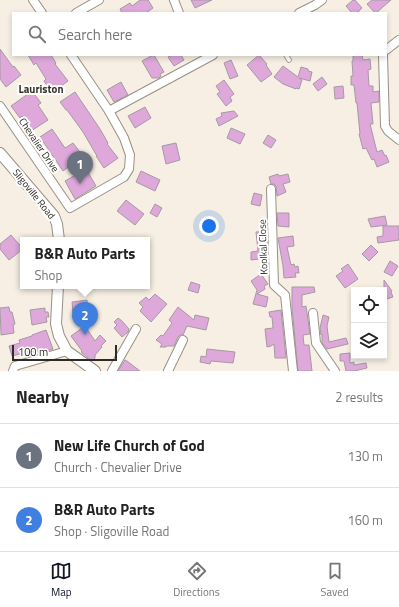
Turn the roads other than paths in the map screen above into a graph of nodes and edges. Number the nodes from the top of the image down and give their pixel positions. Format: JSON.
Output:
{"nodes":[{"id":1,"x":33,"y":0,"type":"edge"},
{"id":2,"x":98,"y":0,"type":"edge"},
{"id":3,"x":174,"y":0,"type":"edge"},
{"id":4,"x":322,"y":0,"type":"edge"},
{"id":5,"x":41,"y":12,"type":"edge"},
{"id":6,"x":78,"y":12,"type":"edge"},
{"id":7,"x":179,"y":12,"type":"edge"},
{"id":8,"x":301,"y":12,"type":"edge"},
{"id":9,"x":399,"y":40,"type":"edge"},
{"id":10,"x":387,"y":49,"type":"edge"},
{"id":11,"x":72,"y":56,"type":"edge"},
{"id":12,"x":208,"y":56,"type":"edge"},
{"id":13,"x":287,"y":56,"type":"edge"},
{"id":14,"x":383,"y":56,"type":"edge"},
{"id":15,"x":198,"y":58,"type":"edge"},
{"id":16,"x":289,"y":60,"type":"dead end"},
{"id":17,"x":0,"y":106,"type":"edge"},
{"id":18,"x":109,"y":111,"type":"junction"},
{"id":19,"x":399,"y":140,"type":"edge"},
{"id":20,"x":0,"y":153,"type":"edge"},
{"id":21,"x":271,"y":189,"type":"dead end"},
{"id":22,"x":59,"y":237,"type":"edge"},
{"id":23,"x":58,"y":289,"type":"edge"},
{"id":24,"x":313,"y":313,"type":"dead end"},
{"id":25,"x":136,"y":329,"type":"dead end"},
{"id":26,"x":183,"y":340,"type":"dead end"},
{"id":27,"x":67,"y":351,"type":"junction"},
{"id":28,"x":13,"y":371,"type":"edge"},
{"id":29,"x":95,"y":371,"type":"edge"},
{"id":30,"x":112,"y":371,"type":"edge"},
{"id":31,"x":168,"y":371,"type":"edge"},
{"id":32,"x":293,"y":371,"type":"edge"},
{"id":33,"x":335,"y":371,"type":"edge"}],
"edges":[{"from":1,"to":5,"type":"street"},
{"from":2,"to":6,"type":"street"},
{"from":3,"to":7,"type":"street"},
{"from":4,"to":8,"type":"street"},
{"from":9,"to":10,"type":"street"},
{"from":11,"to":18,"type":"street"},
{"from":12,"to":15,"type":"street"},
{"from":13,"to":16,"type":"lane"},
{"from":14,"to":19,"type":"street"},
{"from":15,"to":18,"type":"street"},
{"from":17,"to":18,"type":"street","name":"Chevalier Drive"},
{"from":20,"to":22,"type":"street","name":"Sligoville Road"},
{"from":21,"to":32,"type":"street","name":"Koolkal Close"},
{"from":23,"to":27,"type":"street"},
{"from":24,"to":33,"type":"street"},
{"from":25,"to":30,"type":"street"},
{"from":26,"to":31,"type":"street"},
{"from":27,"to":28,"type":"street"},
{"from":27,"to":29,"type":"street"}]}
